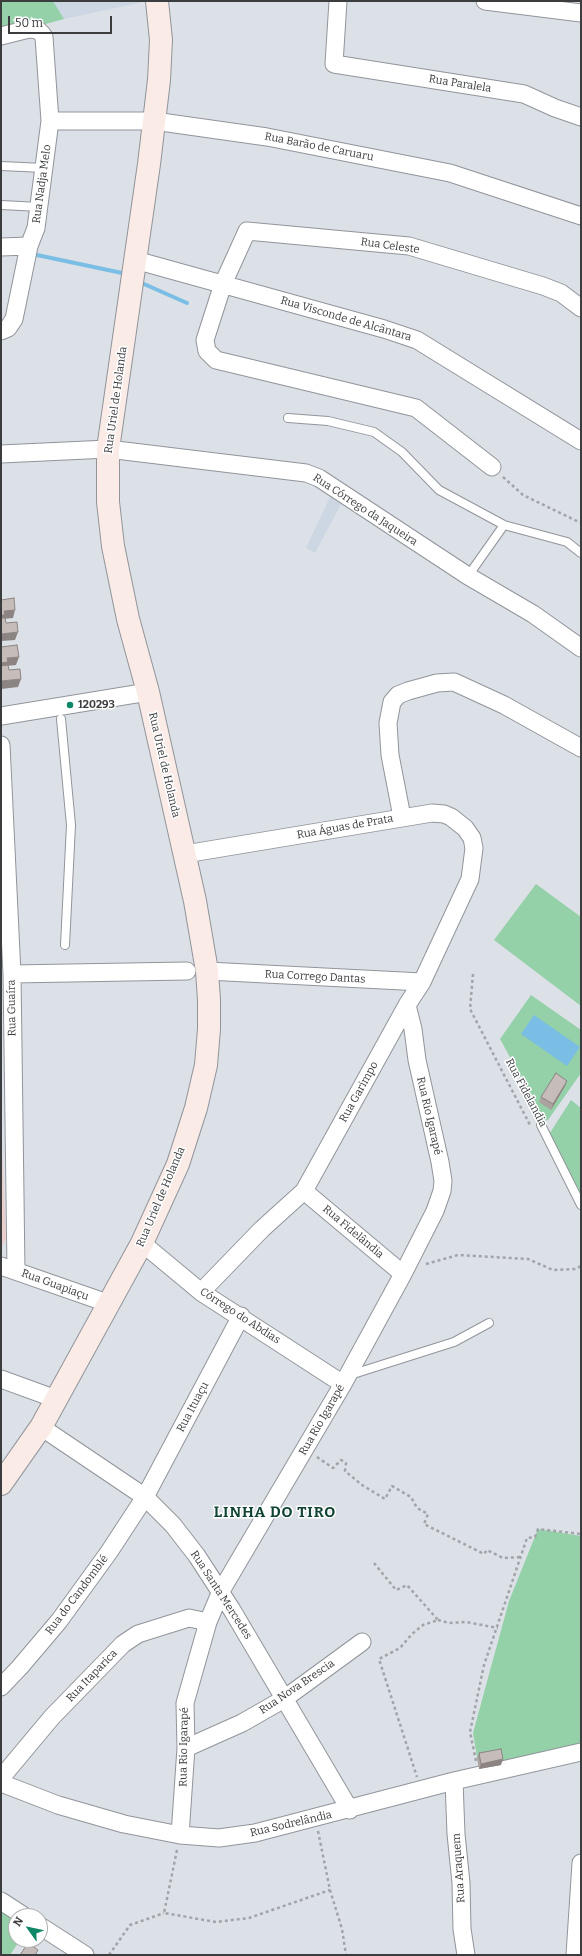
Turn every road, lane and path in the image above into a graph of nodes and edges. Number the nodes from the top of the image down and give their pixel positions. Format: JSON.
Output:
{"nodes":[{"id":1,"x":157,"y":1,"type":"edge"},
{"id":2,"x":338,"y":1,"type":"edge"},
{"id":3,"x":485,"y":1,"type":"edge"},
{"id":4,"x":581,"y":13,"type":"edge"},
{"id":5,"x":1,"y":36,"type":"edge"},
{"id":6,"x":581,"y":117,"type":"edge"},
{"id":7,"x":154,"y":120,"type":"junction"},
{"id":8,"x":50,"y":121,"type":"junction"},
{"id":9,"x":1,"y":166,"type":"edge"},
{"id":10,"x":44,"y":168,"type":"junction"},
{"id":11,"x":1,"y":205,"type":"edge"},
{"id":12,"x":40,"y":207,"type":"junction"},
{"id":13,"x":581,"y":216,"type":"edge"},
{"id":14,"x":29,"y":246,"type":"junction"},
{"id":15,"x":1,"y":247,"type":"edge"},
{"id":16,"x":135,"y":260,"type":"junction"},
{"id":17,"x":223,"y":284,"type":"junction"},
{"id":18,"x":581,"y":308,"type":"edge"},
{"id":19,"x":1,"y":331,"type":"edge"},
{"id":20,"x":288,"y":418,"type":"dead end"},
{"id":21,"x":581,"y":441,"type":"edge"},
{"id":22,"x":108,"y":449,"type":"junction"},
{"id":23,"x":1,"y":454,"type":"edge"},
{"id":24,"x":492,"y":467,"type":"joint"},
{"id":25,"x":581,"y":523,"type":"edge"},
{"id":26,"x":504,"y":525,"type":"junction"},
{"id":27,"x":581,"y":553,"type":"edge"},
{"id":28,"x":468,"y":576,"type":"junction"},
{"id":29,"x":581,"y":648,"type":"edge"},
{"id":30,"x":148,"y":692,"type":"junction"},
{"id":31,"x":61,"y":713,"type":"junction"},
{"id":32,"x":1,"y":716,"type":"edge"},
{"id":33,"x":1,"y":745,"type":"edge"},
{"id":34,"x":581,"y":748,"type":"edge"},
{"id":35,"x":402,"y":817,"type":"junction"},
{"id":36,"x":185,"y":854,"type":"junction"},
{"id":37,"x":474,"y":863,"type":"joint"},
{"id":38,"x":65,"y":945,"type":"dead end"},
{"id":39,"x":8,"y":965,"type":"edge"},
{"id":40,"x":197,"y":971,"type":"junction"},
{"id":41,"x":473,"y":974,"type":"dead end"},
{"id":42,"x":422,"y":982,"type":"junction"},
{"id":43,"x":407,"y":1005,"type":"junction"},
{"id":44,"x":540,"y":1125,"type":"dead end"},
{"id":45,"x":531,"y":1126,"type":"dead end"},
{"id":46,"x":304,"y":1191,"type":"junction"},
{"id":47,"x":581,"y":1205,"type":"edge"},
{"id":48,"x":142,"y":1244,"type":"junction"},
{"id":49,"x":581,"y":1266,"type":"edge"},
{"id":50,"x":8,"y":1268,"type":"edge"},
{"id":51,"x":404,"y":1271,"type":"junction"},
{"id":52,"x":202,"y":1292,"type":"junction"},
{"id":53,"x":110,"y":1304,"type":"junction"},
{"id":54,"x":241,"y":1316,"type":"junction"},
{"id":55,"x":489,"y":1323,"type":"dead end"},
{"id":56,"x":1,"y":1379,"type":"edge"},
{"id":57,"x":345,"y":1380,"type":"junction"},
{"id":58,"x":56,"y":1398,"type":"junction"},
{"id":59,"x":41,"y":1427,"type":"junction"},
{"id":60,"x":305,"y":1448,"type":"junction"},
{"id":61,"x":1,"y":1484,"type":"edge"},
{"id":62,"x":145,"y":1497,"type":"junction"},
{"id":63,"x":581,"y":1534,"type":"edge"},
{"id":64,"x":521,"y":1557,"type":"junction"},
{"id":65,"x":374,"y":1563,"type":"dead end"},
{"id":66,"x":221,"y":1591,"type":"junction"},
{"id":67,"x":438,"y":1620,"type":"junction"},
{"id":68,"x":208,"y":1622,"type":"junction"},
{"id":69,"x":498,"y":1628,"type":"junction"},
{"id":70,"x":362,"y":1642,"type":"dead end"},
{"id":71,"x":1,"y":1687,"type":"edge"},
{"id":72,"x":284,"y":1699,"type":"junction"},
{"id":73,"x":186,"y":1748,"type":"junction"},
{"id":74,"x":581,"y":1752,"type":"edge"},
{"id":75,"x":479,"y":1776,"type":"junction"},
{"id":76,"x":1,"y":1778,"type":"edge"},
{"id":77,"x":454,"y":1781,"type":"junction"},
{"id":78,"x":1,"y":1784,"type":"edge"},
{"id":79,"x":421,"y":1790,"type":"junction"},
{"id":80,"x":350,"y":1810,"type":"junction"},
{"id":81,"x":316,"y":1818,"type":"junction"},
{"id":82,"x":180,"y":1835,"type":"junction"},
{"id":83,"x":581,"y":1863,"type":"edge"},
{"id":84,"x":330,"y":1890,"type":"junction"},
{"id":85,"x":1,"y":1901,"type":"edge"},
{"id":86,"x":12,"y":1908,"type":"edge"},
{"id":87,"x":164,"y":1913,"type":"junction"},
{"id":88,"x":48,"y":1931,"type":"edge"},
{"id":89,"x":85,"y":1955,"type":"edge"},
{"id":90,"x":109,"y":1955,"type":"edge"},
{"id":91,"x":346,"y":1955,"type":"edge"},
{"id":92,"x":466,"y":1955,"type":"edge"},
{"id":93,"x":575,"y":1955,"type":"edge"}],
"edges":[{"from":1,"to":7,"type":"main road","name":"Rua Uriel de Holanda"},
{"from":2,"to":6,"type":"street","name":"Rua Paralela"},
{"from":3,"to":4,"type":"street"},
{"from":5,"to":8,"type":"street","name":"Rua Nadja Melo"},
{"from":7,"to":8,"type":"street","name":"Rua Barão de Caruaru"},
{"from":7,"to":13,"type":"street","name":"Rua Barão de Caruaru"},
{"from":7,"to":16,"type":"main road","name":"Rua Uriel de Holanda"},
{"from":8,"to":10,"type":"street","name":"Rua Nadja Melo"},
{"from":9,"to":10,"type":"lane"},
{"from":10,"to":12,"type":"street","name":"Rua Nadja Melo"},
{"from":11,"to":12,"type":"lane"},
{"from":12,"to":14,"type":"street","name":"Rua Nadja Melo"},
{"from":14,"to":15,"type":"street"},
{"from":14,"to":19,"type":"street","name":"Rua Nadja Melo"},
{"from":16,"to":17,"type":"street","name":"Rua Visconde de Alcântara"},
{"from":16,"to":22,"type":"main road","name":"Rua Uriel de Holanda"},
{"from":17,"to":18,"type":"street","name":"Rua Celeste"},
{"from":17,"to":21,"type":"street","name":"Rua Visconde de Alcântara"},
{"from":17,"to":24,"type":"street"},
{"from":20,"to":26,"type":"lane"},
{"from":22,"to":23,"type":"street","name":"Rua Córrego da Jaqueira"},
{"from":22,"to":28,"type":"street","name":"Rua Córrego da Jaqueira"},
{"from":22,"to":30,"type":"main road","name":"Rua Uriel de Holanda"},
{"from":24,"to":25,"type":"path"},
{"from":26,"to":27,"type":"lane"},
{"from":26,"to":28,"type":"lane"},
{"from":28,"to":29,"type":"street","name":"Rua Córrego da Jaqueira"},
{"from":30,"to":31,"type":"street"},
{"from":30,"to":36,"type":"main road","name":"Rua Uriel de Holanda"},
{"from":31,"to":32,"type":"street"},
{"from":31,"to":38,"type":"lane"},
{"from":33,"to":39,"type":"street","name":"Rua Guaíra"},
{"from":34,"to":35,"type":"street"},
{"from":35,"to":36,"type":"street","name":"Rua Águas de Prata"},
{"from":35,"to":37,"type":"street","name":"Rua Águas de Prata"},
{"from":36,"to":40,"type":"main road","name":"Rua Uriel de Holanda"},
{"from":37,"to":42,"type":"street","name":"Rua Garimpo"},
{"from":39,"to":40,"type":"street","name":"Rua Corrego Dantas"},
{"from":39,"to":50,"type":"street","name":"Rua Guaíra"},
{"from":40,"to":42,"type":"street","name":"Rua Corrego Dantas"},
{"from":40,"to":48,"type":"main road","name":"Rua Uriel de Holanda"},
{"from":41,"to":45,"type":"path","name":"Rua Fidelandia"},
{"from":42,"to":43,"type":"street","name":"Rua Garimpo"},
{"from":43,"to":46,"type":"street","name":"Rua Garimpo"},
{"from":43,"to":51,"type":"street","name":"Rua Rio Igarapé"},
{"from":44,"to":47,"type":"lane","name":"Rua Fidelandia"},
{"from":46,"to":51,"type":"street","name":"Rua Fidelândia"},
{"from":46,"to":52,"type":"street","name":"Rua Garimpo"},
{"from":48,"to":52,"type":"street","name":"Córrego do Abdias"},
{"from":48,"to":53,"type":"main road","name":"Rua Uriel de Holanda"},
{"from":49,"to":51,"type":"path"},
{"from":50,"to":53,"type":"street","name":"Rua Guapiaçu"},
{"from":51,"to":57,"type":"street","name":"Rua Rio Igarapé"},
{"from":52,"to":54,"type":"street","name":"Córrego do Abdias"},
{"from":53,"to":58,"type":"main road","name":"Rua Uriel de Holanda"},
{"from":54,"to":57,"type":"street","name":"Córrego do Abdias"},
{"from":54,"to":62,"type":"street","name":"Rua Ituaçu"},
{"from":55,"to":57,"type":"lane"},
{"from":56,"to":58,"type":"street"},
{"from":57,"to":60,"type":"street","name":"Rua Rio Igarapé"},
{"from":58,"to":59,"type":"main road","name":"Rua Uriel de Holanda"},
{"from":59,"to":61,"type":"main road","name":"Rua Uriel de Holanda"},
{"from":59,"to":62,"type":"street","name":"Rua Santa Mercedes"},
{"from":60,"to":64,"type":"path"},
{"from":60,"to":66,"type":"street","name":"Rua Rio Igarapé"},
{"from":62,"to":66,"type":"street","name":"Rua Santa Mercedes"},
{"from":62,"to":71,"type":"street","name":"Rua do Candomblé"},
{"from":63,"to":64,"type":"path"},
{"from":64,"to":69,"type":"path"},
{"from":65,"to":67,"type":"path"},
{"from":66,"to":68,"type":"street","name":"Rua Rio Igarapé"},
{"from":66,"to":72,"type":"street","name":"Rua Santa Mercedes"},
{"from":67,"to":69,"type":"path"},
{"from":67,"to":79,"type":"path"},
{"from":68,"to":73,"type":"street","name":"Rua Rio Igarapé"},
{"from":68,"to":76,"type":"street","name":"Rua Itaparica"},
{"from":69,"to":75,"type":"path"},
{"from":70,"to":72,"type":"street","name":"Rua Nova Brescia"},
{"from":72,"to":73,"type":"street","name":"Rua Nova Brescia"},
{"from":72,"to":80,"type":"street","name":"Rua Santa Mercedes"},
{"from":73,"to":82,"type":"street","name":"Rua Rio Igarapé"},
{"from":74,"to":75,"type":"street","name":"Rua Sodrelândia"},
{"from":75,"to":77,"type":"street","name":"Rua Sodrelândia"},
{"from":77,"to":79,"type":"street","name":"Rua Sodrelândia"},
{"from":77,"to":92,"type":"street","name":"Rua Araquem"},
{"from":78,"to":82,"type":"street","name":"Rua Sodrelândia"},
{"from":79,"to":80,"type":"street","name":"Rua Sodrelândia"},
{"from":80,"to":81,"type":"street","name":"Rua Sodrelândia"},
{"from":81,"to":82,"type":"street","name":"Rua Sodrelândia"},
{"from":81,"to":84,"type":"path"},
{"from":82,"to":87,"type":"path"},
{"from":83,"to":93,"type":"street"},
{"from":84,"to":87,"type":"path"},
{"from":84,"to":91,"type":"path"},
{"from":85,"to":86,"type":"street"},
{"from":87,"to":90,"type":"path"},
{"from":88,"to":89,"type":"street"}]}
